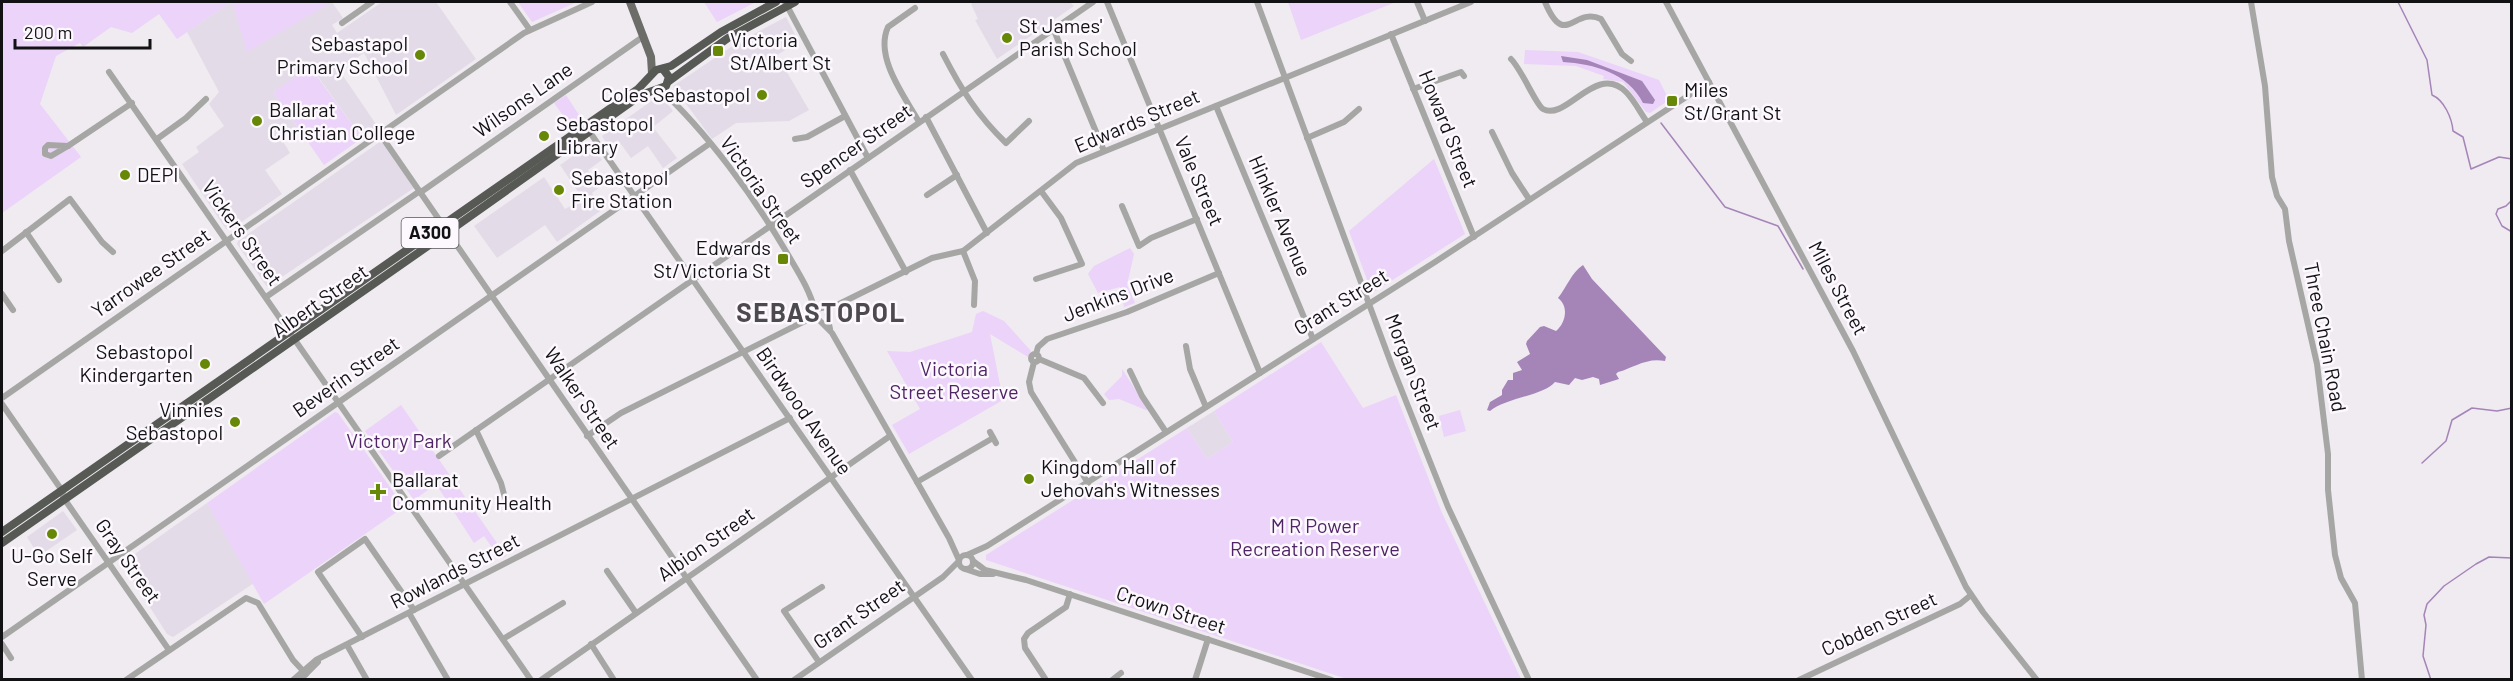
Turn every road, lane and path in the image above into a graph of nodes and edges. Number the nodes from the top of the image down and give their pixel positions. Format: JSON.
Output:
{"nodes":[{"id":1,"x":369,"y":2,"type":"edge"},
{"id":2,"x":510,"y":2,"type":"edge"},
{"id":3,"x":592,"y":2,"type":"edge"},
{"id":4,"x":630,"y":2,"type":"edge"},
{"id":5,"x":776,"y":2,"type":"edge"},
{"id":6,"x":1093,"y":2,"type":"edge"},
{"id":7,"x":1107,"y":2,"type":"edge"},
{"id":8,"x":1257,"y":2,"type":"edge"},
{"id":9,"x":1417,"y":2,"type":"edge"},
{"id":10,"x":1471,"y":2,"type":"edge"},
{"id":11,"x":1545,"y":2,"type":"edge"},
{"id":12,"x":1666,"y":2,"type":"edge"},
{"id":13,"x":2251,"y":2,"type":"edge"},
{"id":14,"x":789,"y":3,"type":"edge"},
{"id":15,"x":915,"y":8,"type":"dead end"},
{"id":16,"x":1425,"y":21,"type":"junction"},
{"id":17,"x":342,"y":23,"type":"dead end"},
{"id":18,"x":1053,"y":28,"type":"junction"},
{"id":19,"x":530,"y":30,"type":"junction"},
{"id":20,"x":1391,"y":34,"type":"junction"},
{"id":21,"x":645,"y":39,"type":"junction"},
{"id":22,"x":943,"y":54,"type":"dead end"},
{"id":23,"x":1511,"y":59,"type":"dead end"},
{"id":24,"x":1631,"y":61,"type":"dead end"},
{"id":25,"x":663,"y":69,"type":"junction"},
{"id":26,"x":109,"y":72,"type":"dead end"},
{"id":27,"x":651,"y":75,"type":"junction"},
{"id":28,"x":1464,"y":76,"type":"dead end"},
{"id":29,"x":1285,"y":78,"type":"junction"},
{"id":30,"x":669,"y":82,"type":"junction"},
{"id":31,"x":1709,"y":82,"type":"junction"},
{"id":32,"x":659,"y":88,"type":"junction"},
{"id":33,"x":1413,"y":89,"type":"junction"},
{"id":34,"x":963,"y":91,"type":"junction"},
{"id":35,"x":206,"y":99,"type":"dead end"},
{"id":36,"x":132,"y":103,"type":"junction"},
{"id":37,"x":1216,"y":106,"type":"junction"},
{"id":38,"x":680,"y":109,"type":"junction"},
{"id":39,"x":1359,"y":109,"type":"dead end"},
{"id":40,"x":845,"y":116,"type":"junction"},
{"id":41,"x":926,"y":117,"type":"junction"},
{"id":42,"x":1029,"y":121,"type":"dead end"},
{"id":43,"x":919,"y":122,"type":"junction"},
{"id":44,"x":1647,"y":122,"type":"junction"},
{"id":45,"x":1159,"y":129,"type":"junction"},
{"id":46,"x":589,"y":131,"type":"junction"},
{"id":47,"x":1492,"y":132,"type":"dead end"},
{"id":48,"x":380,"y":134,"type":"junction"},
{"id":49,"x":1307,"y":138,"type":"junction"},
{"id":50,"x":157,"y":139,"type":"junction"},
{"id":51,"x":795,"y":139,"type":"dead end"},
{"id":52,"x":709,"y":144,"type":"junction"},
{"id":53,"x":68,"y":146,"type":"dead end"},
{"id":54,"x":1104,"y":151,"type":"junction"},
{"id":55,"x":868,"y":158,"type":"junction"},
{"id":56,"x":850,"y":170,"type":"junction"},
{"id":57,"x":957,"y":174,"type":"junction"},
{"id":58,"x":420,"y":191,"type":"junction"},
{"id":59,"x":1041,"y":191,"type":"junction"},
{"id":60,"x":927,"y":195,"type":"dead end"},
{"id":61,"x":634,"y":196,"type":"junction"},
{"id":62,"x":1529,"y":199,"type":"junction"},
{"id":63,"x":1122,"y":206,"type":"dead end"},
{"id":64,"x":1197,"y":219,"type":"junction"},
{"id":65,"x":770,"y":225,"type":"junction"},
{"id":66,"x":446,"y":228,"type":"junction"},
{"id":67,"x":26,"y":232,"type":"junction"},
{"id":68,"x":987,"y":233,"type":"junction"},
{"id":69,"x":1474,"y":237,"type":"junction"},
{"id":70,"x":227,"y":240,"type":"junction"},
{"id":71,"x":2,"y":251,"type":"edge"},
{"id":72,"x":963,"y":251,"type":"junction"},
{"id":73,"x":113,"y":252,"type":"dead end"},
{"id":74,"x":906,"y":272,"type":"junction"},
{"id":75,"x":1219,"y":273,"type":"junction"},
{"id":76,"x":1036,"y":279,"type":"dead end"},
{"id":77,"x":59,"y":280,"type":"dead end"},
{"id":78,"x":693,"y":280,"type":"junction"},
{"id":79,"x":2,"y":294,"type":"edge"},
{"id":80,"x":810,"y":294,"type":"junction"},
{"id":81,"x":492,"y":295,"type":"junction"},
{"id":82,"x":266,"y":297,"type":"junction"},
{"id":83,"x":1369,"y":304,"type":"junction"},
{"id":84,"x":837,"y":305,"type":"junction"},
{"id":85,"x":974,"y":305,"type":"dead end"},
{"id":86,"x":822,"y":307,"type":"junction"},
{"id":87,"x":13,"y":310,"type":"dead end"},
{"id":88,"x":816,"y":315,"type":"junction"},
{"id":89,"x":827,"y":315,"type":"junction"},
{"id":90,"x":832,"y":333,"type":"junction"},
{"id":91,"x":293,"y":335,"type":"junction"},
{"id":92,"x":1313,"y":339,"type":"junction"},
{"id":93,"x":1186,"y":346,"type":"dead end"},
{"id":94,"x":743,"y":353,"type":"junction"},
{"id":95,"x":1036,"y":358,"type":"junction"},
{"id":96,"x":1130,"y":371,"type":"dead end"},
{"id":97,"x":1260,"y":373,"type":"junction"},
{"id":98,"x":550,"y":379,"type":"junction"},
{"id":99,"x":2,"y":398,"type":"edge"},
{"id":100,"x":339,"y":402,"type":"junction"},
{"id":101,"x":1103,"y":403,"type":"dead end"},
{"id":102,"x":2,"y":404,"type":"edge"},
{"id":103,"x":1206,"y":407,"type":"junction"},
{"id":104,"x":790,"y":418,"type":"junction"},
{"id":105,"x":476,"y":430,"type":"junction"},
{"id":106,"x":1166,"y":432,"type":"junction"},
{"id":107,"x":587,"y":436,"type":"junction"},
{"id":108,"x":890,"y":436,"type":"junction"},
{"id":109,"x":993,"y":438,"type":"dead end"},
{"id":110,"x":439,"y":456,"type":"dead end"},
{"id":111,"x":831,"y":477,"type":"junction"},
{"id":112,"x":917,"y":482,"type":"junction"},
{"id":113,"x":1088,"y":483,"type":"junction"},
{"id":114,"x":63,"y":495,"type":"junction"},
{"id":115,"x":505,"y":498,"type":"dead end"},
{"id":116,"x":631,"y":499,"type":"junction"},
{"id":117,"x":2,"y":532,"type":"edge"},
{"id":118,"x":949,"y":538,"type":"junction"},
{"id":119,"x":2,"y":543,"type":"edge"},
{"id":120,"x":987,"y":546,"type":"junction"},
{"id":121,"x":966,"y":555,"type":"junction"},
{"id":122,"x":959,"y":561,"type":"junction"},
{"id":123,"x":973,"y":561,"type":"junction"},
{"id":124,"x":108,"y":563,"type":"junction"},
{"id":125,"x":964,"y":569,"type":"junction"},
{"id":126,"x":607,"y":571,"type":"dead end"},
{"id":127,"x":1000,"y":574,"type":"junction"},
{"id":128,"x":943,"y":577,"type":"junction"},
{"id":129,"x":686,"y":578,"type":"junction"},
{"id":130,"x":465,"y":584,"type":"junction"},
{"id":131,"x":822,"y":587,"type":"dead end"},
{"id":132,"x":1070,"y":594,"type":"junction"},
{"id":133,"x":1971,"y":595,"type":"junction"},
{"id":134,"x":914,"y":597,"type":"junction"},
{"id":135,"x":563,"y":603,"type":"dead end"},
{"id":136,"x":411,"y":611,"type":"junction"},
{"id":137,"x":636,"y":613,"type":"junction"},
{"id":138,"x":2,"y":637,"type":"edge"},
{"id":139,"x":362,"y":637,"type":"junction"},
{"id":140,"x":503,"y":639,"type":"junction"},
{"id":141,"x":1208,"y":639,"type":"junction"},
{"id":142,"x":2,"y":644,"type":"edge"},
{"id":143,"x":591,"y":644,"type":"junction"},
{"id":144,"x":347,"y":645,"type":"junction"},
{"id":145,"x":169,"y":650,"type":"junction"},
{"id":146,"x":11,"y":658,"type":"dead end"},
{"id":147,"x":819,"y":662,"type":"junction"},
{"id":148,"x":1121,"y":673,"type":"dead end"},
{"id":149,"x":299,"y":676,"type":"edge"},
{"id":150,"x":126,"y":680,"type":"edge"},
{"id":151,"x":367,"y":680,"type":"edge"},
{"id":152,"x":448,"y":680,"type":"edge"},
{"id":153,"x":531,"y":680,"type":"edge"},
{"id":154,"x":540,"y":680,"type":"edge"},
{"id":155,"x":614,"y":680,"type":"edge"},
{"id":156,"x":757,"y":680,"type":"edge"},
{"id":157,"x":794,"y":680,"type":"edge"},
{"id":158,"x":972,"y":680,"type":"edge"},
{"id":159,"x":1046,"y":680,"type":"edge"},
{"id":160,"x":1112,"y":680,"type":"edge"},
{"id":161,"x":1195,"y":680,"type":"edge"},
{"id":162,"x":1332,"y":680,"type":"edge"},
{"id":163,"x":1529,"y":680,"type":"edge"},
{"id":164,"x":1799,"y":680,"type":"edge"},
{"id":165,"x":2037,"y":680,"type":"edge"},
{"id":166,"x":2362,"y":680,"type":"edge"}],
"edges":[{"from":1,"to":17,"type":"street"},
{"from":2,"to":19,"type":"street"},
{"from":3,"to":19,"type":"street","name":"Yarrowee Street"},
{"from":4,"to":21,"type":"main road"},
{"from":5,"to":25,"type":"highway"},
{"from":6,"to":18,"type":"street","name":"Spencer Street"},
{"from":7,"to":45,"type":"street","name":"Vale Street"},
{"from":8,"to":29,"type":"street","name":"Morgan Street"},
{"from":9,"to":16,"type":"street"},
{"from":10,"to":16,"type":"street","name":"Edwards Street"},
{"from":11,"to":24,"type":"street"},
{"from":12,"to":31,"type":"street","name":"Miles Street"},
{"from":13,"to":166,"type":"street","name":"Three Chain Road"},
{"from":14,"to":30,"type":"highway"},
{"from":14,"to":40,"type":"street"},
{"from":15,"to":43,"type":"street"},
{"from":16,"to":20,"type":"street","name":"Edwards Street"},
{"from":18,"to":34,"type":"street","name":"Spencer Street"},
{"from":18,"to":54,"type":"street"},
{"from":19,"to":48,"type":"street","name":"Yarrowee Street"},
{"from":20,"to":29,"type":"street","name":"Edwards Street"},
{"from":20,"to":33,"type":"street","name":"Howard Street"},
{"from":21,"to":25,"type":"main road"},
{"from":21,"to":27,"type":"main road"},
{"from":21,"to":58,"type":"street","name":"Wilsons Lane"},
{"from":22,"to":34,"type":"street"},
{"from":23,"to":44,"type":"street"},
{"from":25,"to":27,"type":"highway"},
{"from":25,"to":30,"type":"highway"},
{"from":26,"to":36,"type":"street","name":"Vickers Street"},
{"from":27,"to":32,"type":"highway"},
{"from":27,"to":66,"type":"highway","name":"Albert Street","number":"A300"},
{"from":28,"to":33,"type":"street"},
{"from":29,"to":37,"type":"street","name":"Edwards Street"},
{"from":29,"to":49,"type":"street","name":"Morgan Street"},
{"from":30,"to":32,"type":"highway"},
{"from":30,"to":38,"type":"street","name":"Victoria Street"},
{"from":31,"to":44,"type":"street","name":"Grant Street"},
{"from":31,"to":133,"type":"street","name":"Miles Street"},
{"from":32,"to":38,"type":"street","name":"Victoria Street"},
{"from":32,"to":46,"type":"highway","name":"Albert Street","number":"A300"},
{"from":33,"to":69,"type":"street","name":"Howard Street"},
{"from":34,"to":41,"type":"street","name":"Spencer Street"},
{"from":34,"to":42,"type":"street"},
{"from":35,"to":50,"type":"street"},
{"from":36,"to":50,"type":"street","name":"Vickers Street"},
{"from":36,"to":53,"type":"street"},
{"from":37,"to":45,"type":"street","name":"Edwards Street"},
{"from":37,"to":92,"type":"street","name":"Hinkler Avenue"},
{"from":38,"to":52,"type":"street","name":"Victoria Street"},
{"from":39,"to":49,"type":"street"},
{"from":40,"to":51,"type":"street"},
{"from":40,"to":55,"type":"street"},
{"from":41,"to":43,"type":"street","name":"Spencer Street"},
{"from":41,"to":57,"type":"street"},
{"from":43,"to":55,"type":"street","name":"Spencer Street"},
{"from":44,"to":62,"type":"street","name":"Grant Street"},
{"from":45,"to":54,"type":"street","name":"Edwards Street"},
{"from":45,"to":64,"type":"street","name":"Vale Street"},
{"from":46,"to":61,"type":"street","name":"Birdwood Avenue"},
{"from":46,"to":66,"type":"highway","name":"Albert Street","number":"A300"},
{"from":47,"to":62,"type":"street"},
{"from":48,"to":58,"type":"street","name":"Walker Street"},
{"from":48,"to":70,"type":"street","name":"Yarrowee Street"},
{"from":49,"to":83,"type":"street","name":"Morgan Street"},
{"from":50,"to":70,"type":"street","name":"Vickers Street"},
{"from":52,"to":61,"type":"street","name":"Beverin Street"},
{"from":52,"to":65,"type":"street","name":"Victoria Street"},
{"from":54,"to":59,"type":"street","name":"Edwards Street"},
{"from":55,"to":56,"type":"street","name":"Spencer Street"},
{"from":56,"to":65,"type":"street","name":"Spencer Street"},
{"from":56,"to":74,"type":"street"},
{"from":57,"to":60,"type":"street"},
{"from":57,"to":68,"type":"street"},
{"from":58,"to":66,"type":"street","name":"Walker Street"},
{"from":58,"to":82,"type":"street","name":"Wilsons Lane"},
{"from":59,"to":68,"type":"street","name":"Edwards Street"},
{"from":59,"to":76,"type":"street"},
{"from":61,"to":78,"type":"street","name":"Birdwood Avenue"},
{"from":61,"to":81,"type":"street","name":"Beverin Street"},
{"from":62,"to":69,"type":"street","name":"Grant Street"},
{"from":63,"to":64,"type":"street"},
{"from":64,"to":75,"type":"street","name":"Vale Street"},
{"from":65,"to":78,"type":"street","name":"Spencer Street"},
{"from":65,"to":80,"type":"street","name":"Victoria Street"},
{"from":66,"to":81,"type":"street","name":"Walker Street"},
{"from":66,"to":91,"type":"highway","name":"Albert Street","number":"A300"},
{"from":67,"to":71,"type":"street"},
{"from":67,"to":73,"type":"street"},
{"from":67,"to":77,"type":"street"},
{"from":68,"to":72,"type":"street","name":"Edwards Street"},
{"from":69,"to":83,"type":"street","name":"Grant Street"},
{"from":70,"to":82,"type":"street","name":"Vickers Street"},
{"from":70,"to":99,"type":"street","name":"Yarrowee Street"},
{"from":72,"to":74,"type":"street","name":"Edwards Street"},
{"from":72,"to":85,"type":"street"},
{"from":74,"to":84,"type":"street","name":"Edwards Street"},
{"from":75,"to":95,"type":"street","name":"Jenkins Drive"},
{"from":75,"to":97,"type":"street","name":"Vale Street"},
{"from":78,"to":94,"type":"street","name":"Birdwood Avenue"},
{"from":78,"to":98,"type":"street","name":"Spencer Street"},
{"from":79,"to":87,"type":"street"},
{"from":80,"to":86,"type":"street","name":"Victoria Street"},
{"from":80,"to":88,"type":"street","name":"Victoria Street"},
{"from":81,"to":98,"type":"street","name":"Walker Street"},
{"from":81,"to":100,"type":"street","name":"Beverin Street"},
{"from":82,"to":91,"type":"street","name":"Vickers Street"},
{"from":83,"to":92,"type":"street","name":"Grant Street"},
{"from":83,"to":163,"type":"street","name":"Morgan Street"},
{"from":84,"to":86,"type":"street","name":"Edwards Street"},
{"from":84,"to":89,"type":"street","name":"Edwards Street"},
{"from":86,"to":88,"type":"street"},
{"from":86,"to":89,"type":"street","name":"Victoria Street"},
{"from":88,"to":89,"type":"street","name":"Edwards Street"},
{"from":88,"to":90,"type":"street","name":"Victoria Street"},
{"from":88,"to":94,"type":"street"},
{"from":89,"to":90,"type":"street","name":"Victoria Street"},
{"from":90,"to":108,"type":"street","name":"Victoria Street"},
{"from":91,"to":100,"type":"street","name":"Vickers Street"},
{"from":91,"to":114,"type":"highway","name":"Albert Street","number":"A300"},
{"from":92,"to":97,"type":"street","name":"Grant Street"},
{"from":93,"to":103,"type":"street"},
{"from":94,"to":104,"type":"street","name":"Birdwood Avenue"},
{"from":94,"to":107,"type":"street"},
{"from":95,"to":101,"type":"street"},
{"from":95,"to":113,"type":"street"},
{"from":96,"to":106,"type":"street"},
{"from":97,"to":103,"type":"street","name":"Grant Street"},
{"from":98,"to":105,"type":"street","name":"Spencer Street"},
{"from":98,"to":107,"type":"street","name":"Walker Street"},
{"from":100,"to":124,"type":"street","name":"Beverin Street"},
{"from":100,"to":130,"type":"street","name":"Vickers Street"},
{"from":102,"to":114,"type":"street","name":"Gray Street"},
{"from":103,"to":106,"type":"street","name":"Grant Street"},
{"from":104,"to":111,"type":"street","name":"Birdwood Avenue"},
{"from":104,"to":116,"type":"street","name":"Rowlands Street"},
{"from":105,"to":110,"type":"street","name":"Spencer Street"},
{"from":105,"to":115,"type":"street"},
{"from":106,"to":113,"type":"street","name":"Grant Street"},
{"from":107,"to":116,"type":"street","name":"Walker Street"},
{"from":108,"to":111,"type":"street","name":"Albion Street"},
{"from":108,"to":112,"type":"street","name":"Victoria Street"},
{"from":109,"to":112,"type":"street"},
{"from":111,"to":129,"type":"street","name":"Albion Street"},
{"from":111,"to":134,"type":"street","name":"Birdwood Avenue"},
{"from":112,"to":118,"type":"street","name":"Victoria Street"},
{"from":113,"to":120,"type":"street","name":"Grant Street"},
{"from":114,"to":117,"type":"highway","name":"Albert Street","number":"A300"},
{"from":114,"to":119,"type":"highway","name":"Albert Street","number":"A300"},
{"from":114,"to":124,"type":"street","name":"Gray Street"},
{"from":116,"to":129,"type":"street","name":"Walker Street"},
{"from":116,"to":130,"type":"street","name":"Rowlands Street"},
{"from":118,"to":121,"type":"street","name":"Victoria Street"},
{"from":118,"to":122,"type":"street","name":"Victoria Street"},
{"from":120,"to":121,"type":"street","name":"Grant Street"},
{"from":120,"to":123,"type":"street","name":"Grant Street"},
{"from":121,"to":122,"type":"street","name":"Grant Street"},
{"from":121,"to":123,"type":"street","name":"Victoria Street"},
{"from":122,"to":125,"type":"street","name":"Victoria Street"},
{"from":122,"to":128,"type":"street","name":"Grant Street"},
{"from":123,"to":125,"type":"street","name":"Grant Street"},
{"from":123,"to":127,"type":"street","name":"Crown Street"},
{"from":124,"to":138,"type":"street","name":"Beverin Street"},
{"from":124,"to":145,"type":"street","name":"Gray Street"},
{"from":125,"to":127,"type":"street","name":"Crown Street"},
{"from":125,"to":128,"type":"street","name":"Grant Street"},
{"from":126,"to":137,"type":"street"},
{"from":127,"to":132,"type":"street","name":"Crown Street"},
{"from":128,"to":134,"type":"street","name":"Grant Street"},
{"from":129,"to":137,"type":"street","name":"Albion Street"},
{"from":129,"to":156,"type":"street","name":"Walker Street"},
{"from":130,"to":136,"type":"street","name":"Rowlands Street"},
{"from":130,"to":140,"type":"street","name":"Vickers Street"},
{"from":131,"to":147,"type":"street"},
{"from":132,"to":141,"type":"street","name":"Crown Street"},
{"from":132,"to":159,"type":"street"},
{"from":133,"to":164,"type":"street","name":"Cobden Street"},
{"from":133,"to":165,"type":"street","name":"Miles Street"},
{"from":134,"to":147,"type":"street","name":"Grant Street"},
{"from":134,"to":158,"type":"street","name":"Birdwood Avenue"},
{"from":135,"to":140,"type":"street"},
{"from":136,"to":139,"type":"street","name":"Rowlands Street"},
{"from":136,"to":139,"type":"street"},
{"from":136,"to":152,"type":"street"},
{"from":137,"to":143,"type":"street","name":"Albion Street"},
{"from":139,"to":144,"type":"street","name":"Rowlands Street"},
{"from":140,"to":153,"type":"street","name":"Vickers Street"},
{"from":141,"to":161,"type":"street"},
{"from":141,"to":162,"type":"street","name":"Crown Street"},
{"from":142,"to":146,"type":"street"},
{"from":143,"to":154,"type":"street","name":"Albion Street"},
{"from":143,"to":155,"type":"street"},
{"from":144,"to":149,"type":"street","name":"Rowlands Street"},
{"from":144,"to":151,"type":"street"},
{"from":145,"to":149,"type":"street"},
{"from":145,"to":150,"type":"street"},
{"from":147,"to":157,"type":"street","name":"Grant Street"},
{"from":148,"to":160,"type":"street"}]}
